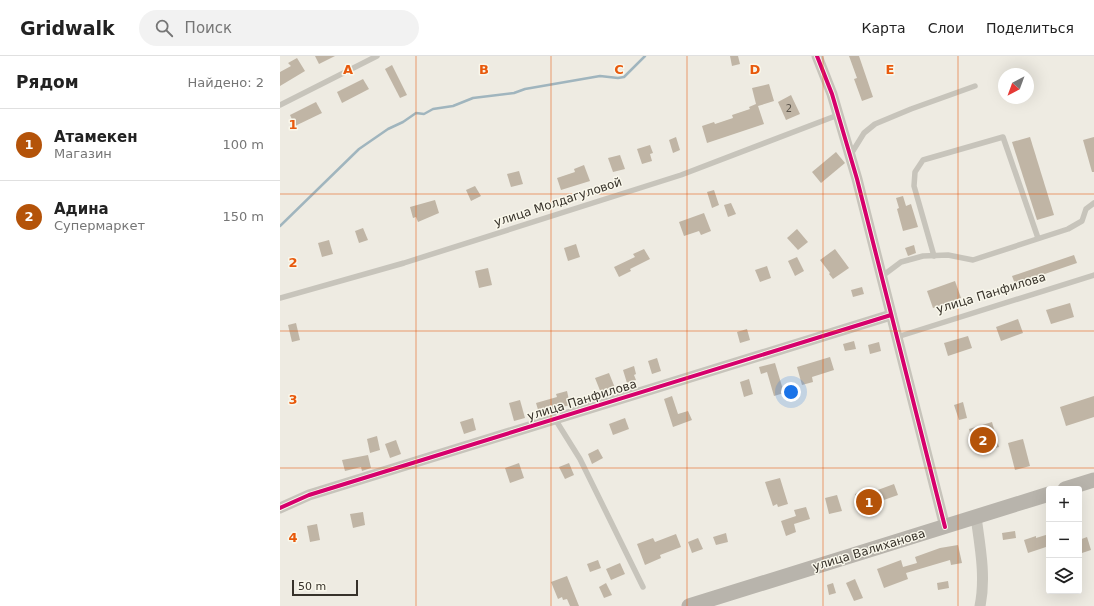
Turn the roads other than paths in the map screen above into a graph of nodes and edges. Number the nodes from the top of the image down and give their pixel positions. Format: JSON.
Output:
{"nodes":[{"id":1,"x":377,"y":56,"type":"edge"},
{"id":2,"x":817,"y":56,"type":"edge"},
{"id":3,"x":975,"y":86,"type":"dead end"},
{"id":4,"x":280,"y":105,"type":"edge"},
{"id":5,"x":838,"y":115,"type":"junction"},
{"id":6,"x":850,"y":156,"type":"junction"},
{"id":7,"x":1094,"y":203,"type":"edge"},
{"id":8,"x":1038,"y":238,"type":"junction"},
{"id":9,"x":934,"y":256,"type":"junction"},
{"id":10,"x":1094,"y":275,"type":"edge"},
{"id":11,"x":881,"y":277,"type":"junction"},
{"id":12,"x":280,"y":298,"type":"edge"},
{"id":13,"x":891,"y":315,"type":"junction"},
{"id":14,"x":896,"y":337,"type":"junction"},
{"id":15,"x":555,"y":419,"type":"junction"},
{"id":16,"x":1094,"y":480,"type":"edge"},
{"id":17,"x":1075,"y":486,"type":"edge"},
{"id":18,"x":1046,"y":495,"type":"edge"},
{"id":19,"x":280,"y":508,"type":"edge"},
{"id":20,"x":976,"y":517,"type":"junction"},
{"id":21,"x":944,"y":527,"type":"junction"},
{"id":22,"x":643,"y":587,"type":"dead end"},
{"id":23,"x":689,"y":606,"type":"edge"},
{"id":24,"x":980,"y":606,"type":"edge"}],
"edges":[{"from":1,"to":4,"type":"lane"},
{"from":2,"to":5,"type":"street"},
{"from":3,"to":6,"type":"lane"},
{"from":5,"to":6,"type":"street"},
{"from":5,"to":12,"type":"lane","name":"улица Молдагуловой"},
{"from":6,"to":11,"type":"street"},
{"from":7,"to":8,"type":"lane"},
{"from":8,"to":9,"type":"lane"},
{"from":8,"to":9,"type":"lane"},
{"from":9,"to":11,"type":"lane"},
{"from":10,"to":14,"type":"lane","name":"улица Панфилова"},
{"from":11,"to":13,"type":"street"},
{"from":13,"to":14,"type":"street"},
{"from":13,"to":15,"type":"street","name":"улица Панфилова"},
{"from":14,"to":21,"type":"street"},
{"from":15,"to":19,"type":"street","name":"улица Панфилова"},
{"from":15,"to":22,"type":"lane"},
{"from":16,"to":17,"type":"main road"},
{"from":18,"to":20,"type":"main road","name":"улица Валиханова"},
{"from":20,"to":21,"type":"main road","name":"улица Валиханова"},
{"from":20,"to":24,"type":"street"},
{"from":21,"to":23,"type":"main road","name":"улица Валиханова"}]}
